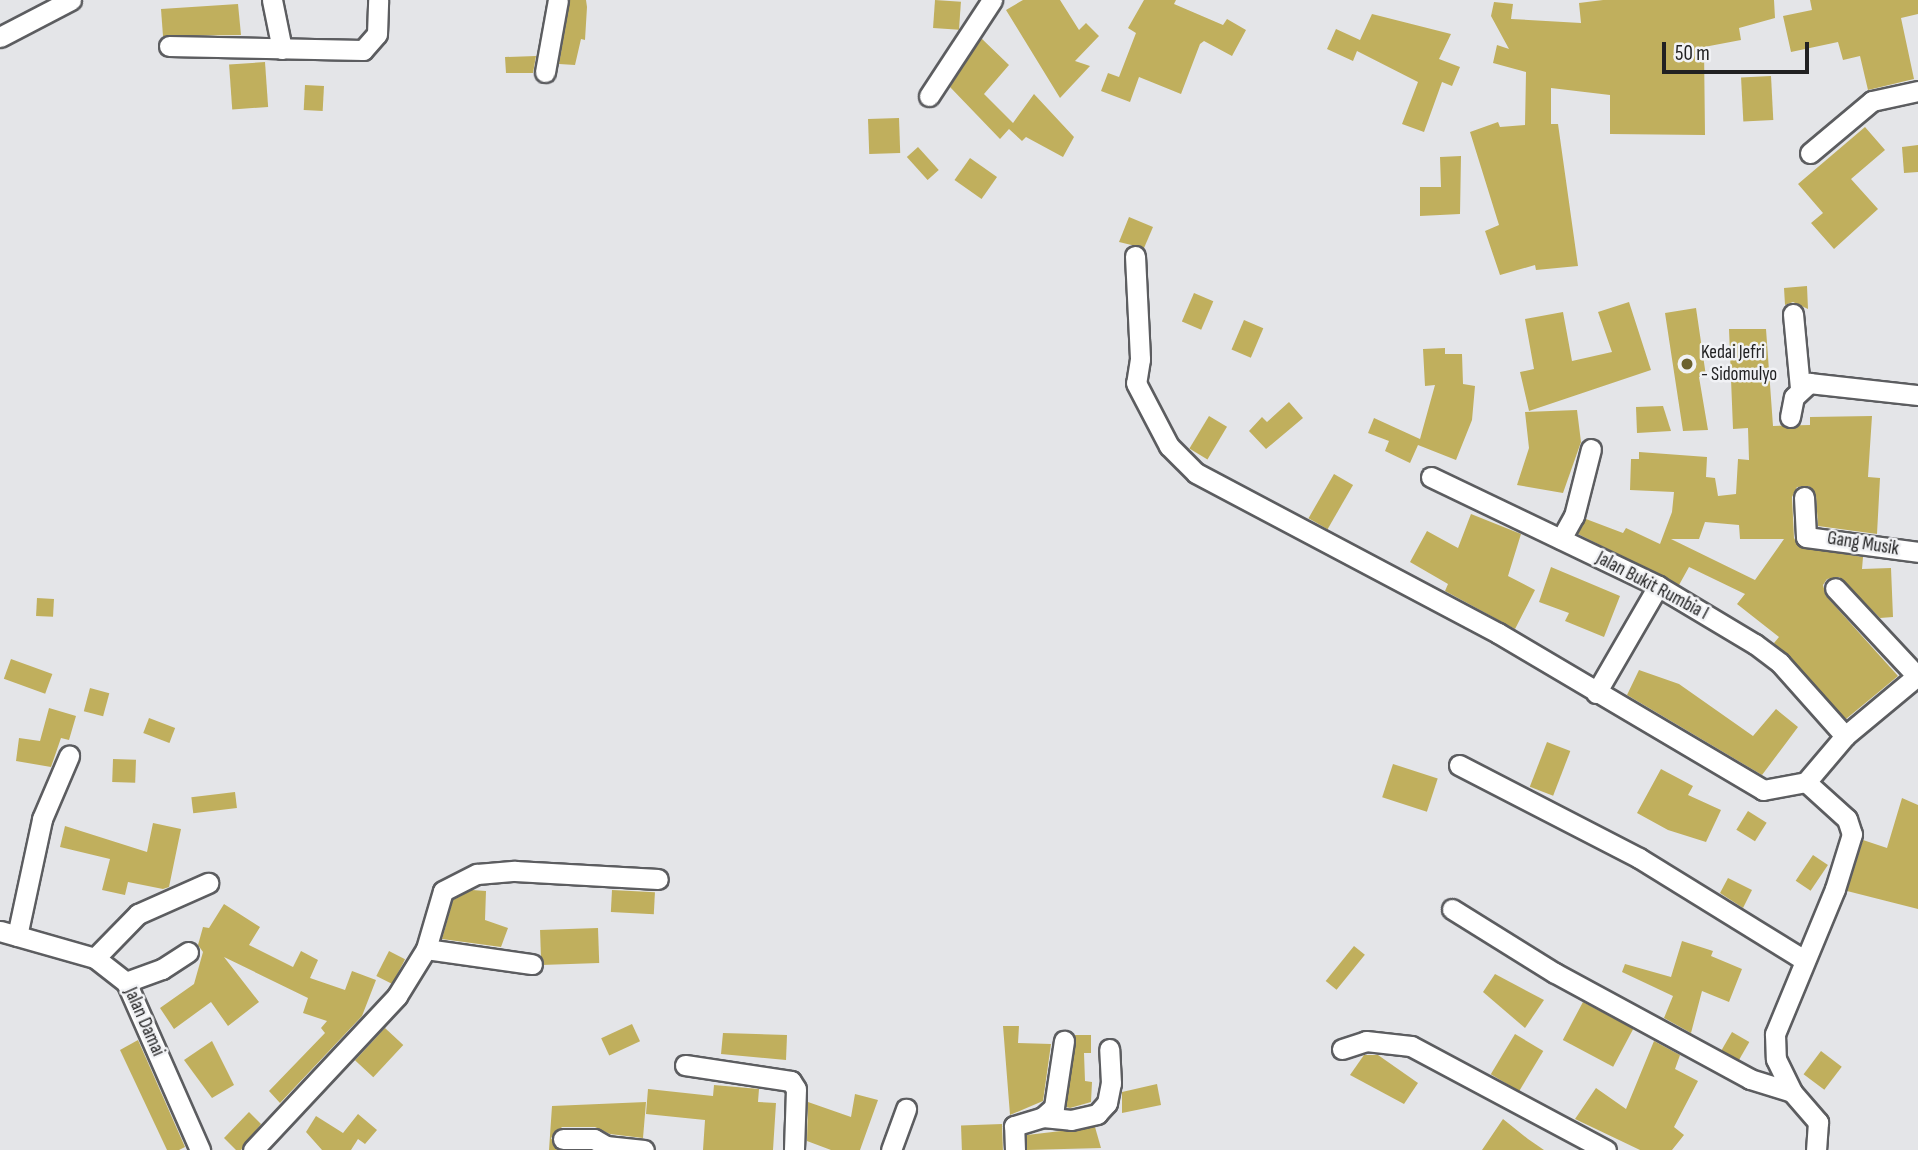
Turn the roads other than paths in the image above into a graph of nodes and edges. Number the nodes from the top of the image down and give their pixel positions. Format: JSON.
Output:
{"nodes":[{"id":1,"x":71,"y":0,"type":"edge"},
{"id":2,"x":272,"y":0,"type":"edge"},
{"id":3,"x":378,"y":0,"type":"edge"},
{"id":4,"x":558,"y":0,"type":"edge"},
{"id":5,"x":992,"y":0,"type":"edge"},
{"id":6,"x":0,"y":37,"type":"edge"},
{"id":7,"x":169,"y":46,"type":"dead end"},
{"id":8,"x":282,"y":49,"type":"junction"},
{"id":9,"x":545,"y":72,"type":"dead end"},
{"id":10,"x":1918,"y":91,"type":"edge"},
{"id":11,"x":929,"y":96,"type":"dead end"},
{"id":12,"x":1810,"y":153,"type":"dead end"},
{"id":13,"x":1135,"y":256,"type":"dead end"},
{"id":14,"x":1793,"y":314,"type":"dead end"},
{"id":15,"x":1800,"y":388,"type":"junction"},
{"id":16,"x":1918,"y":395,"type":"edge"},
{"id":17,"x":1790,"y":417,"type":"dead end"},
{"id":18,"x":1591,"y":449,"type":"dead end"},
{"id":19,"x":1431,"y":477,"type":"dead end"},
{"id":20,"x":1804,"y":497,"type":"dead end"},
{"id":21,"x":1561,"y":539,"type":"junction"},
{"id":22,"x":1918,"y":552,"type":"edge"},
{"id":23,"x":1658,"y":586,"type":"junction"},
{"id":24,"x":1835,"y":588,"type":"dead end"},
{"id":25,"x":1917,"y":675,"type":"edge"},
{"id":26,"x":1596,"y":693,"type":"junction"},
{"id":27,"x":1845,"y":736,"type":"junction"},
{"id":28,"x":69,"y":756,"type":"dead end"},
{"id":29,"x":1459,"y":765,"type":"dead end"},
{"id":30,"x":1806,"y":782,"type":"junction"},
{"id":31,"x":658,"y":879,"type":"dead end"},
{"id":32,"x":208,"y":883,"type":"dead end"},
{"id":33,"x":1452,"y":909,"type":"dead end"},
{"id":34,"x":9,"y":933,"type":"edge"},
{"id":35,"x":426,"y":949,"type":"junction"},
{"id":36,"x":188,"y":952,"type":"dead end"},
{"id":37,"x":95,"y":958,"type":"junction"},
{"id":38,"x":1804,"y":961,"type":"junction"},
{"id":39,"x":532,"y":964,"type":"dead end"},
{"id":40,"x":126,"y":982,"type":"junction"},
{"id":41,"x":1064,"y":1041,"type":"dead end"},
{"id":42,"x":1109,"y":1049,"type":"dead end"},
{"id":43,"x":1342,"y":1049,"type":"dead end"},
{"id":44,"x":685,"y":1065,"type":"dead end"},
{"id":45,"x":1792,"y":1092,"type":"junction"},
{"id":46,"x":906,"y":1110,"type":"dead end"},
{"id":47,"x":1043,"y":1117,"type":"junction"},
{"id":48,"x":563,"y":1139,"type":"dead end"},
{"id":49,"x":200,"y":1150,"type":"edge"},
{"id":50,"x":253,"y":1150,"type":"edge"},
{"id":51,"x":644,"y":1150,"type":"edge"},
{"id":52,"x":794,"y":1150,"type":"edge"},
{"id":53,"x":891,"y":1150,"type":"edge"},
{"id":54,"x":1015,"y":1150,"type":"edge"},
{"id":55,"x":1606,"y":1150,"type":"edge"},
{"id":56,"x":1816,"y":1150,"type":"edge"}],
"edges":[{"from":1,"to":6,"type":"street"},
{"from":2,"to":8,"type":"street"},
{"from":3,"to":8,"type":"street"},
{"from":4,"to":9,"type":"street"},
{"from":5,"to":11,"type":"street"},
{"from":7,"to":8,"type":"street"},
{"from":10,"to":12,"type":"street"},
{"from":13,"to":26,"type":"street"},
{"from":14,"to":15,"type":"street"},
{"from":15,"to":16,"type":"street"},
{"from":15,"to":17,"type":"street"},
{"from":18,"to":21,"type":"street"},
{"from":19,"to":21,"type":"street","name":"Jalan Bukit Rumbia I"},
{"from":20,"to":22,"type":"street","name":"Gang Musik"},
{"from":21,"to":23,"type":"street","name":"Jalan Bukit Rumbia I"},
{"from":23,"to":26,"type":"street"},
{"from":23,"to":27,"type":"street","name":"Jalan Bukit Rumbia I"},
{"from":24,"to":25,"type":"street"},
{"from":25,"to":27,"type":"street"},
{"from":26,"to":30,"type":"street"},
{"from":27,"to":30,"type":"street"},
{"from":28,"to":34,"type":"street"},
{"from":29,"to":38,"type":"street"},
{"from":30,"to":38,"type":"street"},
{"from":31,"to":35,"type":"street"},
{"from":32,"to":37,"type":"street"},
{"from":33,"to":45,"type":"street"},
{"from":34,"to":37,"type":"street","name":"Jalan Damai"},
{"from":35,"to":39,"type":"street"},
{"from":35,"to":50,"type":"street"},
{"from":36,"to":40,"type":"street"},
{"from":37,"to":40,"type":"street","name":"Jalan Damai"},
{"from":38,"to":45,"type":"street"},
{"from":40,"to":49,"type":"street","name":"Jalan Damai"},
{"from":41,"to":47,"type":"street"},
{"from":42,"to":47,"type":"street"},
{"from":43,"to":55,"type":"street"},
{"from":44,"to":52,"type":"street"},
{"from":45,"to":56,"type":"street"},
{"from":46,"to":53,"type":"street"},
{"from":47,"to":54,"type":"street"},
{"from":48,"to":51,"type":"street"}]}
